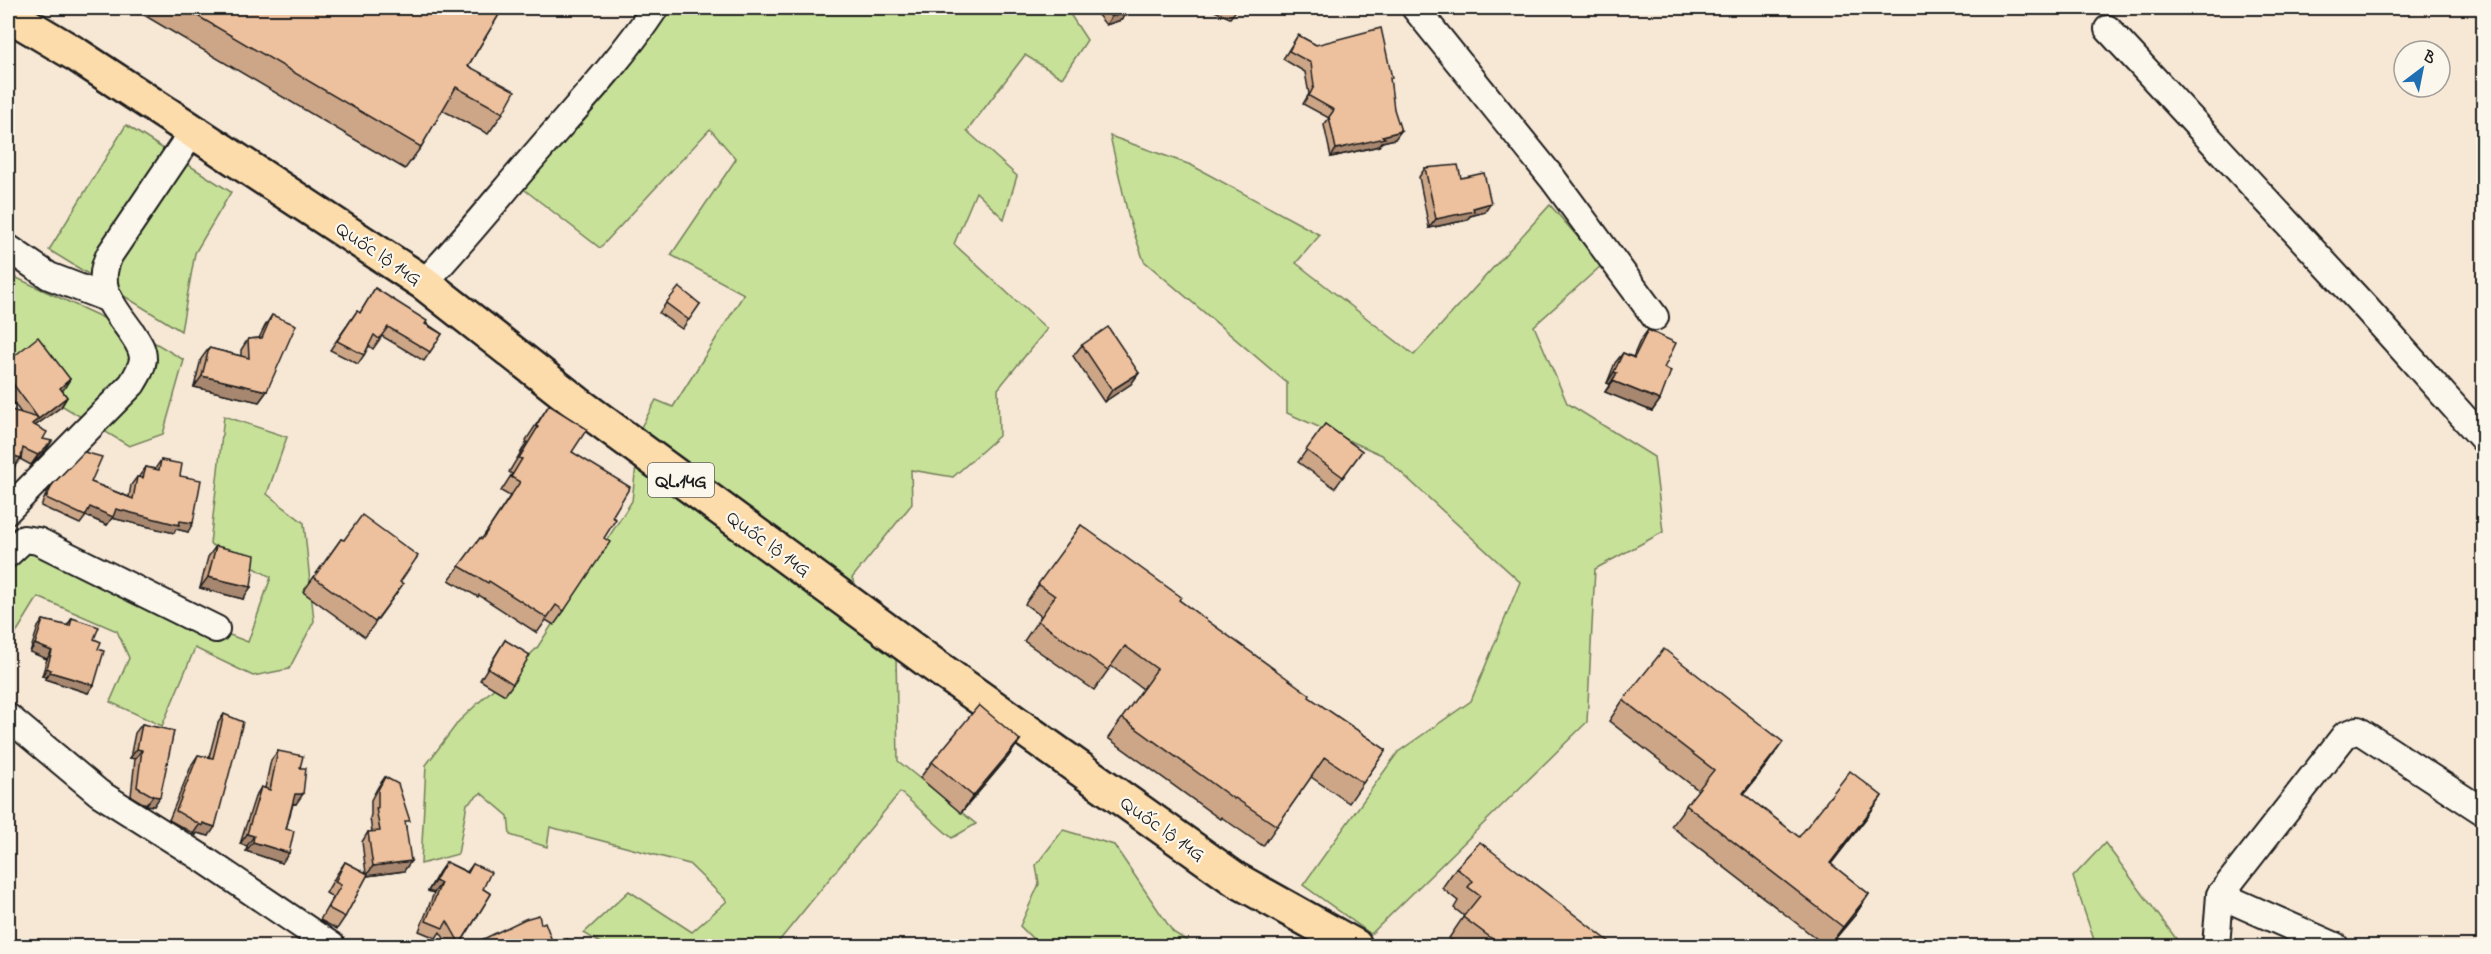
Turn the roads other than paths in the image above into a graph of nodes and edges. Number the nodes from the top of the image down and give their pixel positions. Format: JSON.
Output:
{"nodes":[{"id":1,"x":655,"y":8,"type":"edge"},
{"id":2,"x":1415,"y":8,"type":"edge"},
{"id":3,"x":8,"y":14,"type":"edge"},
{"id":4,"x":2108,"y":30,"type":"dead end"},
{"id":5,"x":193,"y":131,"type":"junction"},
{"id":6,"x":8,"y":248,"type":"edge"},
{"id":7,"x":424,"y":284,"type":"junction"},
{"id":8,"x":109,"y":299,"type":"junction"},
{"id":9,"x":1655,"y":317,"type":"dead end"},
{"id":10,"x":2484,"y":440,"type":"edge"},
{"id":11,"x":8,"y":510,"type":"edge"},
{"id":12,"x":8,"y":554,"type":"edge"},
{"id":13,"x":216,"y":629,"type":"dead end"},
{"id":14,"x":8,"y":717,"type":"edge"},
{"id":15,"x":2484,"y":812,"type":"edge"},
{"id":16,"x":2220,"y":895,"type":"junction"},
{"id":17,"x":332,"y":946,"type":"edge"},
{"id":18,"x":1354,"y":946,"type":"edge"},
{"id":19,"x":2216,"y":946,"type":"edge"},
{"id":20,"x":2335,"y":946,"type":"edge"}],
"edges":[{"from":1,"to":7,"type":"street"},
{"from":2,"to":9,"type":"street"},
{"from":3,"to":5,"type":"main road","name":"Quốc lộ 14G","number":"QL.14G"},
{"from":4,"to":10,"type":"street"},
{"from":5,"to":7,"type":"main road","name":"Quốc lộ 14G","number":"QL.14G"},
{"from":5,"to":8,"type":"street"},
{"from":6,"to":8,"type":"street"},
{"from":7,"to":18,"type":"main road","name":"Quốc lộ 14G","number":"QL.14G"},
{"from":8,"to":11,"type":"street"},
{"from":12,"to":13,"type":"street"},
{"from":14,"to":17,"type":"street"},
{"from":15,"to":16,"type":"street"},
{"from":16,"to":19,"type":"street"},
{"from":16,"to":20,"type":"street"}]}
